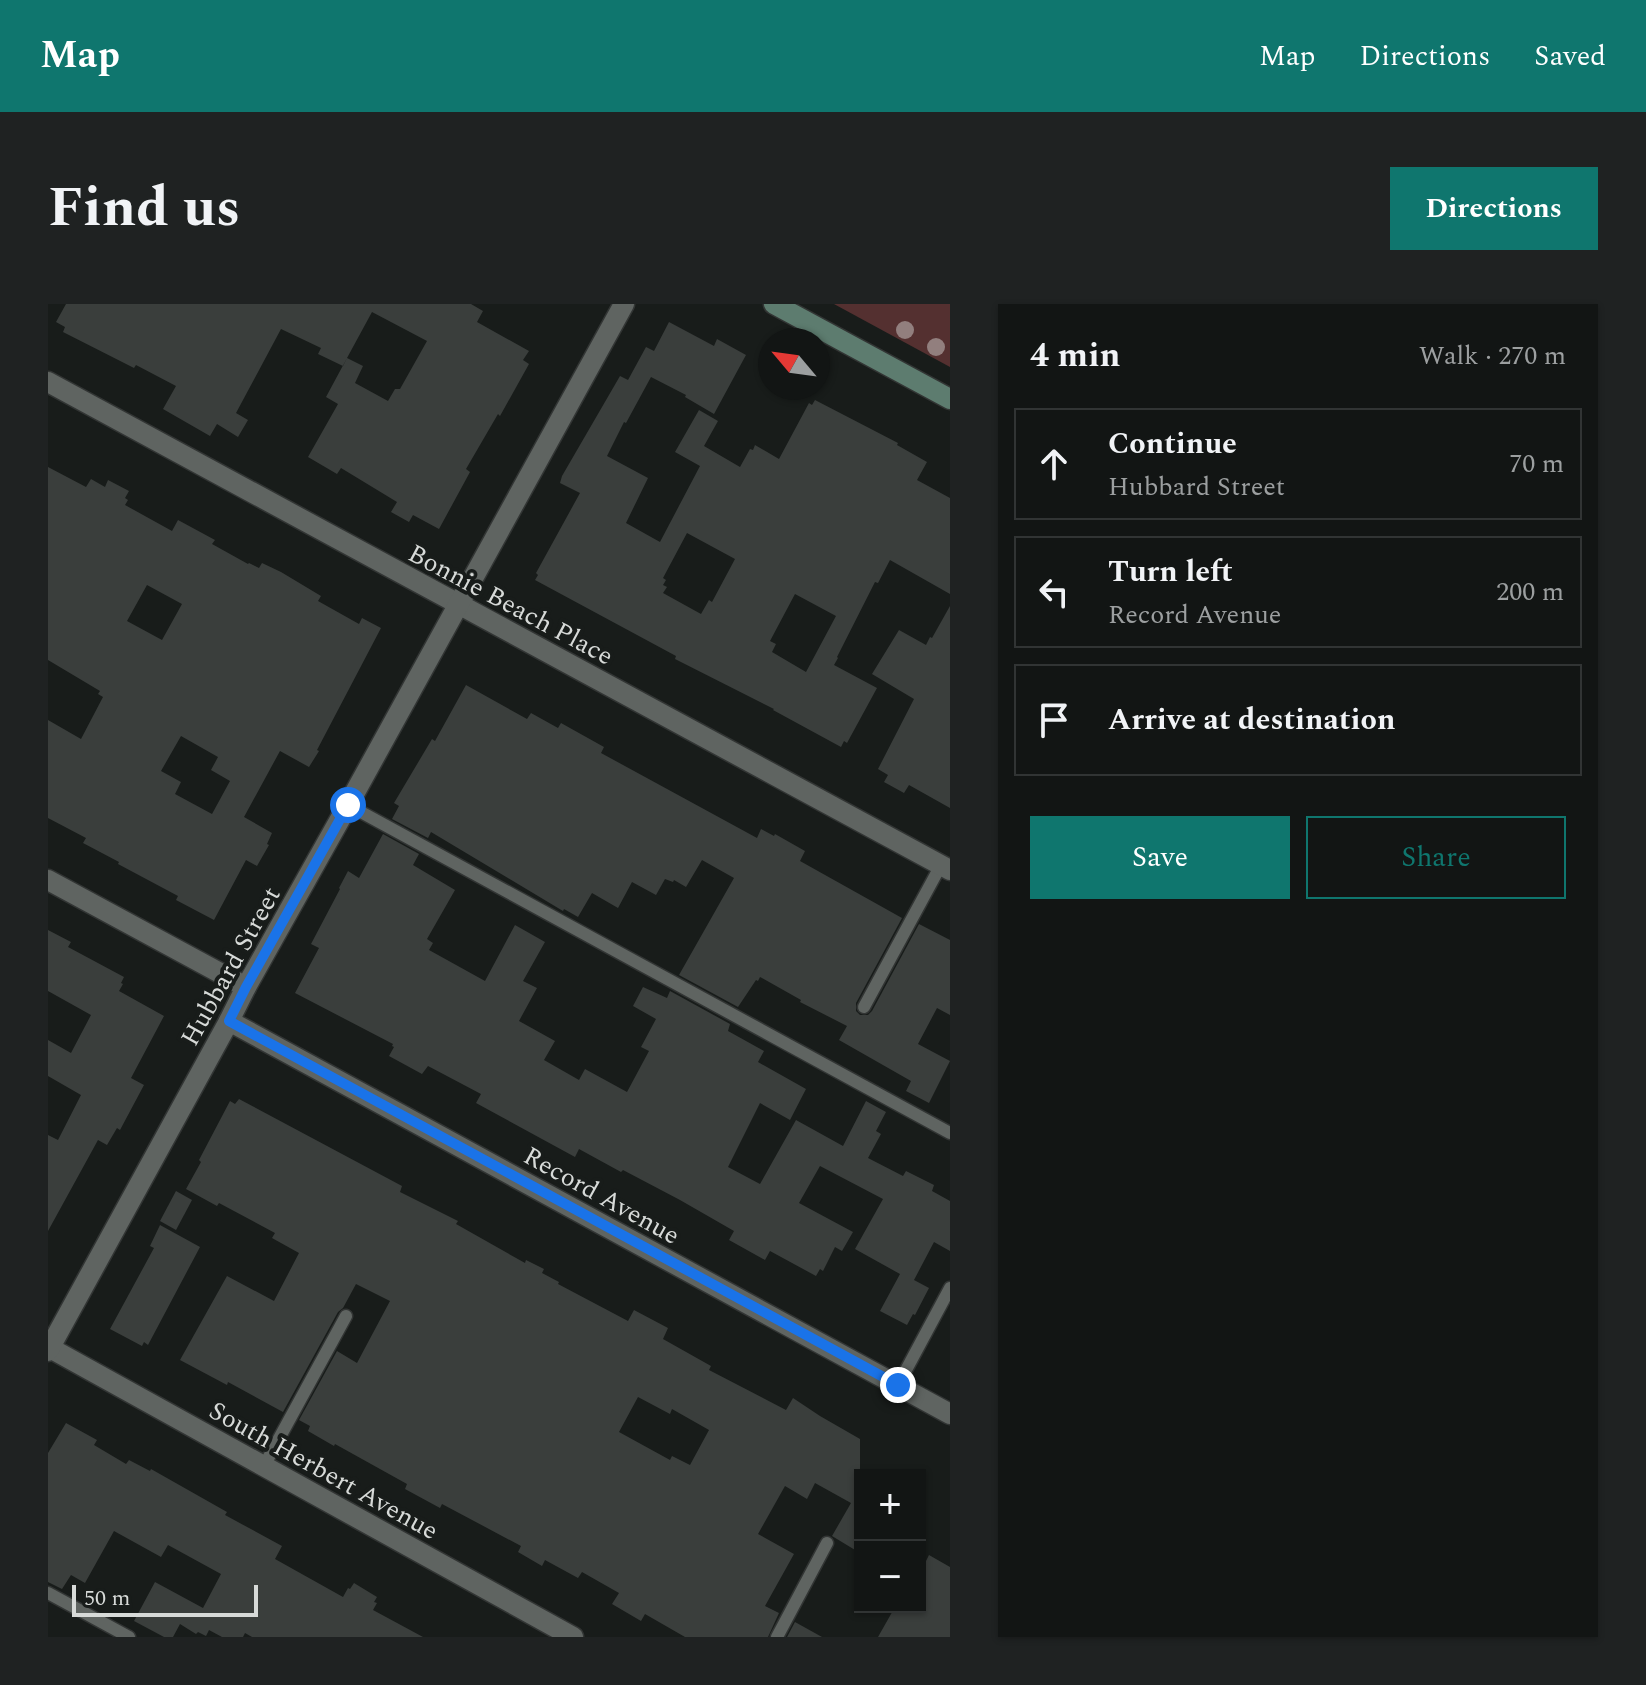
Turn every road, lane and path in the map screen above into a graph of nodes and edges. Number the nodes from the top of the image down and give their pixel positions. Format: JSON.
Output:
{"nodes":[{"id":1,"x":624,"y":304,"type":"edge"},
{"id":2,"x":774,"y":304,"type":"edge"},
{"id":3,"x":48,"y":382,"type":"edge"},
{"id":4,"x":950,"y":399,"type":"edge"},
{"id":5,"x":458,"y":605,"type":"junction"},
{"id":6,"x":348,"y":805,"type":"junction"},
{"id":7,"x":945,"y":868,"type":"edge"},
{"id":8,"x":48,"y":880,"type":"edge"},
{"id":9,"x":246,"y":987,"type":"junction"},
{"id":10,"x":864,"y":1007,"type":"dead end"},
{"id":11,"x":229,"y":1021,"type":"junction"},
{"id":12,"x":950,"y":1133,"type":"edge"},
{"id":13,"x":950,"y":1288,"type":"edge"},
{"id":14,"x":346,"y":1316,"type":"dead end"},
{"id":15,"x":49,"y":1350,"type":"edge"},
{"id":16,"x":898,"y":1385,"type":"junction"},
{"id":17,"x":950,"y":1414,"type":"edge"},
{"id":18,"x":264,"y":1466,"type":"junction"},
{"id":19,"x":827,"y":1543,"type":"dead end"},
{"id":20,"x":48,"y":1593,"type":"edge"},
{"id":21,"x":129,"y":1637,"type":"edge"},
{"id":22,"x":573,"y":1637,"type":"edge"},
{"id":23,"x":777,"y":1637,"type":"edge"}],
"edges":[{"from":1,"to":5,"type":"street","name":"Hubbard Street"},
{"from":2,"to":4,"type":"main road"},
{"from":3,"to":5,"type":"street","name":"Bonnie Beach Place"},
{"from":5,"to":6,"type":"street","name":"Hubbard Street"},
{"from":5,"to":7,"type":"street","name":"Bonnie Beach Place"},
{"from":6,"to":9,"type":"street","name":"Hubbard Street"},
{"from":6,"to":12,"type":"lane"},
{"from":7,"to":10,"type":"lane"},
{"from":8,"to":9,"type":"street"},
{"from":9,"to":11,"type":"street","name":"Hubbard Street"},
{"from":11,"to":15,"type":"street","name":"Hubbard Street"},
{"from":11,"to":16,"type":"street","name":"Record Avenue"},
{"from":13,"to":16,"type":"lane"},
{"from":14,"to":18,"type":"lane"},
{"from":15,"to":18,"type":"street","name":"South Herbert Avenue"},
{"from":16,"to":17,"type":"street","name":"Record Avenue"},
{"from":18,"to":22,"type":"street","name":"South Herbert Avenue"},
{"from":19,"to":23,"type":"lane"},
{"from":20,"to":21,"type":"lane"}]}
